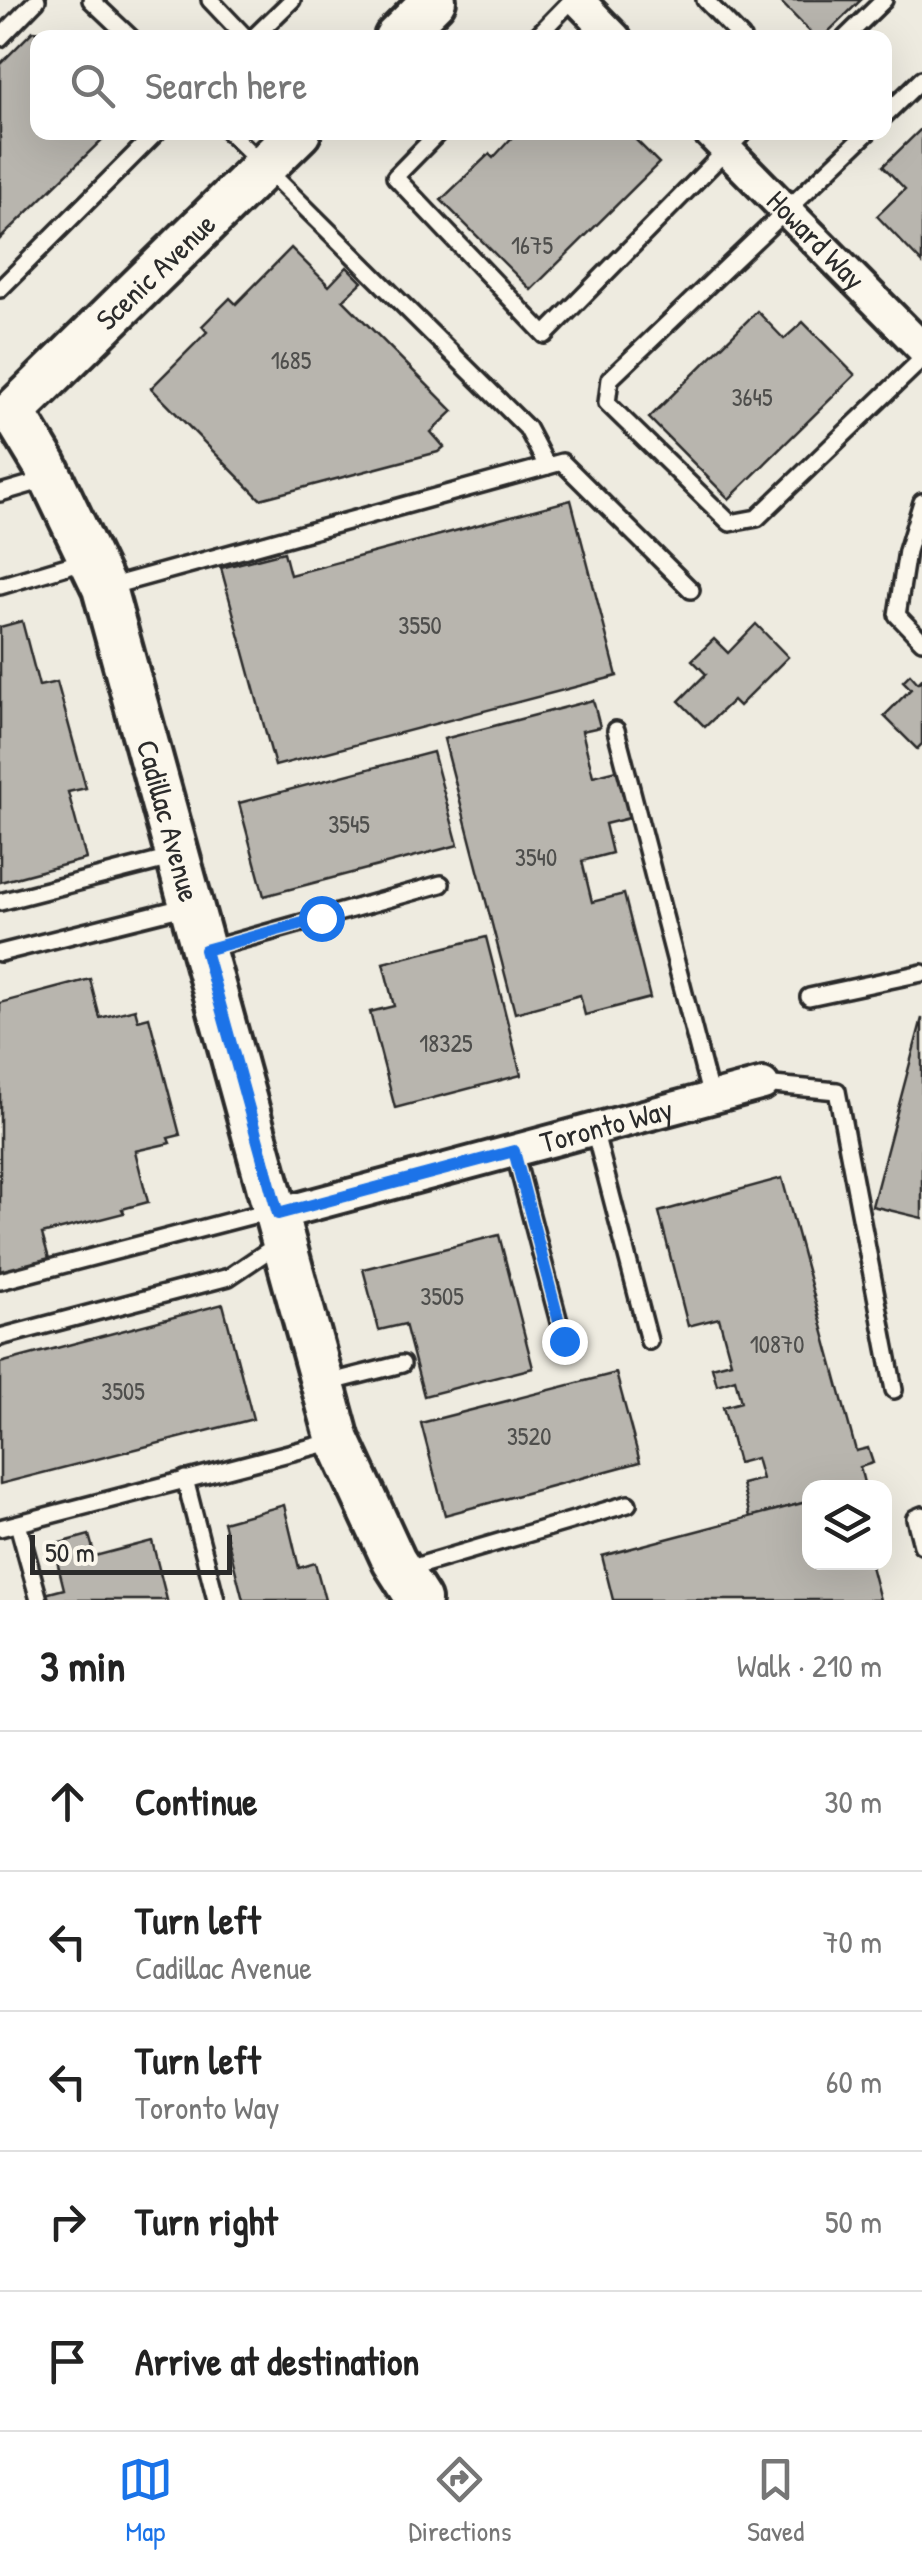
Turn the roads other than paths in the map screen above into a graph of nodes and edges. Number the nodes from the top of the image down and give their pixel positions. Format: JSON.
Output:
{"nodes":[{"id":1,"x":37,"y":0,"type":"edge"},
{"id":2,"x":91,"y":0,"type":"edge"},
{"id":3,"x":210,"y":0,"type":"edge"},
{"id":4,"x":292,"y":0,"type":"edge"},
{"id":5,"x":434,"y":0,"type":"edge"},
{"id":6,"x":575,"y":0,"type":"edge"},
{"id":7,"x":704,"y":0,"type":"edge"},
{"id":8,"x":884,"y":0,"type":"edge"},
{"id":9,"x":123,"y":30,"type":"edge"},
{"id":10,"x":242,"y":30,"type":"edge"},
{"id":11,"x":259,"y":30,"type":"edge"},
{"id":12,"x":404,"y":30,"type":"edge"},
{"id":13,"x":543,"y":30,"type":"edge"},
{"id":14,"x":607,"y":30,"type":"edge"},
{"id":15,"x":734,"y":30,"type":"edge"},
{"id":16,"x":852,"y":30,"type":"edge"},
{"id":17,"x":0,"y":38,"type":"edge"},
{"id":18,"x":922,"y":78,"type":"edge"},
{"id":19,"x":892,"y":108,"type":"edge"},
{"id":20,"x":149,"y":140,"type":"edge"},
{"id":21,"x":237,"y":140,"type":"edge"},
{"id":22,"x":291,"y":140,"type":"edge"},
{"id":23,"x":431,"y":140,"type":"edge"},
{"id":24,"x":724,"y":140,"type":"edge"},
{"id":25,"x":728,"y":140,"type":"edge"},
{"id":26,"x":860,"y":140,"type":"edge"},
{"id":27,"x":263,"y":168,"type":"junction"},
{"id":28,"x":787,"y":212,"type":"junction"},
{"id":29,"x":0,"y":289,"type":"edge"},
{"id":30,"x":922,"y":348,"type":"edge"},
{"id":31,"x":922,"y":360,"type":"edge"},
{"id":32,"x":7,"y":405,"type":"edge"},
{"id":33,"x":547,"y":466,"type":"junction"},
{"id":34,"x":52,"y":478,"type":"junction"},
{"id":35,"x":0,"y":493,"type":"edge"},
{"id":36,"x":922,"y":502,"type":"edge"},
{"id":37,"x":97,"y":574,"type":"junction"},
{"id":38,"x":0,"y":586,"type":"edge"},
{"id":39,"x":690,"y":590,"type":"dead end"},
{"id":40,"x":922,"y":641,"type":"edge"},
{"id":41,"x":616,"y":730,"type":"dead end"},
{"id":42,"x":178,"y":856,"type":"junction"},
{"id":43,"x":442,"y":884,"type":"dead end"},
{"id":44,"x":0,"y":902,"type":"edge"},
{"id":45,"x":192,"y":905,"type":"junction"},
{"id":46,"x":205,"y":950,"type":"junction"},
{"id":47,"x":0,"y":953,"type":"edge"},
{"id":48,"x":922,"y":973,"type":"edge"},
{"id":49,"x":809,"y":997,"type":"dead end"},
{"id":50,"x":763,"y":1084,"type":"joint"},
{"id":51,"x":712,"y":1098,"type":"junction"},
{"id":52,"x":594,"y":1130,"type":"junction"},
{"id":53,"x":514,"y":1151,"type":"junction"},
{"id":54,"x":280,"y":1223,"type":"junction"},
{"id":55,"x":0,"y":1282,"type":"edge"},
{"id":56,"x":0,"y":1337,"type":"edge"},
{"id":57,"x":564,"y":1341,"type":"dead end"},
{"id":58,"x":649,"y":1341,"type":"dead end"},
{"id":59,"x":402,"y":1364,"type":"dead end"},
{"id":60,"x":323,"y":1384,"type":"junction"},
{"id":61,"x":894,"y":1390,"type":"dead end"},
{"id":62,"x":338,"y":1440,"type":"junction"},
{"id":63,"x":185,"y":1480,"type":"junction"},
{"id":64,"x":628,"y":1504,"type":"dead end"},
{"id":65,"x":922,"y":1515,"type":"edge"},
{"id":66,"x":18,"y":1524,"type":"junction"},
{"id":67,"x":0,"y":1528,"type":"edge"},
{"id":68,"x":922,"y":1546,"type":"edge"},
{"id":69,"x":410,"y":1585,"type":"edge"},
{"id":70,"x":38,"y":1600,"type":"edge"},
{"id":71,"x":216,"y":1600,"type":"edge"}],
"edges":[{"from":1,"to":17,"type":"lane"},
{"from":2,"to":9,"type":"lane"},
{"from":3,"to":10,"type":"lane"},
{"from":4,"to":11,"type":"lane"},
{"from":5,"to":12,"type":"street"},
{"from":6,"to":13,"type":"lane"},
{"from":6,"to":14,"type":"street"},
{"from":7,"to":15,"type":"lane"},
{"from":8,"to":16,"type":"lane"},
{"from":18,"to":19,"type":"lane"},
{"from":20,"to":29,"type":"lane"},
{"from":21,"to":27,"type":"lane"},
{"from":22,"to":27,"type":"street","name":"Scenic Avenue"},
{"from":23,"to":24,"type":"lane"},
{"from":25,"to":28,"type":"street","name":"Howard Way"},
{"from":26,"to":28,"type":"lane"},
{"from":27,"to":32,"type":"street","name":"Scenic Avenue"},
{"from":27,"to":33,"type":"lane"},
{"from":28,"to":30,"type":"street","name":"Howard Way"},
{"from":28,"to":31,"type":"lane"},
{"from":32,"to":34,"type":"street","name":"Cadillac Avenue"},
{"from":33,"to":37,"type":"lane"},
{"from":33,"to":39,"type":"lane"},
{"from":34,"to":35,"type":"lane"},
{"from":34,"to":37,"type":"street","name":"Cadillac Avenue"},
{"from":36,"to":40,"type":"lane"},
{"from":37,"to":38,"type":"lane"},
{"from":37,"to":42,"type":"street","name":"Cadillac Avenue"},
{"from":41,"to":51,"type":"lane"},
{"from":42,"to":44,"type":"lane"},
{"from":42,"to":45,"type":"street","name":"Cadillac Avenue"},
{"from":43,"to":46,"type":"lane"},
{"from":45,"to":46,"type":"street","name":"Cadillac Avenue"},
{"from":45,"to":47,"type":"lane"},
{"from":46,"to":54,"type":"street","name":"Cadillac Avenue"},
{"from":48,"to":49,"type":"lane"},
{"from":50,"to":51,"type":"street","name":"Toronto Way"},
{"from":50,"to":61,"type":"lane"},
{"from":51,"to":52,"type":"street","name":"Toronto Way"},
{"from":52,"to":53,"type":"street","name":"Toronto Way"},
{"from":52,"to":58,"type":"lane"},
{"from":53,"to":54,"type":"street","name":"Toronto Way"},
{"from":53,"to":57,"type":"lane"},
{"from":54,"to":55,"type":"lane"},
{"from":54,"to":56,"type":"lane"},
{"from":54,"to":60,"type":"street","name":"Cadillac Avenue"},
{"from":59,"to":60,"type":"lane"},
{"from":60,"to":62,"type":"street","name":"Cadillac Avenue"},
{"from":62,"to":63,"type":"lane"},
{"from":62,"to":69,"type":"street","name":"Cadillac Avenue"},
{"from":63,"to":66,"type":"lane"},
{"from":63,"to":71,"type":"lane"},
{"from":64,"to":69,"type":"lane"},
{"from":65,"to":68,"type":"lane"},
{"from":66,"to":67,"type":"lane"},
{"from":66,"to":70,"type":"lane"}]}
